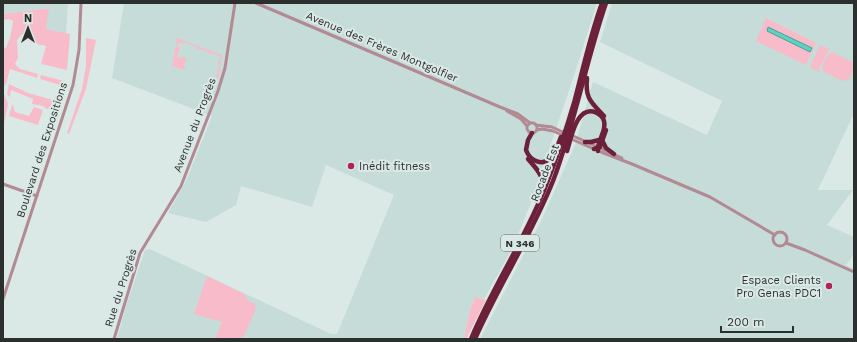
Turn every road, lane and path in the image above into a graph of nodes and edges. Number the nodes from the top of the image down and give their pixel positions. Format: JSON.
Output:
{"nodes":[{"id":1,"x":80,"y":3,"type":"edge"},
{"id":2,"x":234,"y":3,"type":"edge"},
{"id":3,"x":256,"y":3,"type":"edge"},
{"id":4,"x":602,"y":3,"type":"edge"},
{"id":5,"x":606,"y":3,"type":"edge"},
{"id":6,"x":587,"y":67,"type":"junction"},
{"id":7,"x":536,"y":125,"type":"junction"},
{"id":8,"x":529,"y":128,"type":"junction"},
{"id":9,"x":569,"y":128,"type":"junction"},
{"id":10,"x":537,"y":130,"type":"junction"},
{"id":11,"x":601,"y":141,"type":"junction"},
{"id":12,"x":584,"y":142,"type":"junction"},
{"id":13,"x":564,"y":143,"type":"junction"},
{"id":14,"x":597,"y":149,"type":"junction"},
{"id":15,"x":614,"y":154,"type":"junction"},
{"id":16,"x":632,"y":164,"type":"junction"},
{"id":17,"x":3,"y":184,"type":"edge"},
{"id":18,"x":37,"y":196,"type":"junction"},
{"id":19,"x":525,"y":234,"type":"junction"},
{"id":20,"x":775,"y":235,"type":"junction"},
{"id":21,"x":786,"y":242,"type":"junction"},
{"id":22,"x":146,"y":243,"type":"joint"},
{"id":23,"x":854,"y":272,"type":"edge"},
{"id":24,"x":3,"y":299,"type":"edge"},
{"id":25,"x":114,"y":339,"type":"edge"},
{"id":26,"x":471,"y":339,"type":"edge"},
{"id":27,"x":475,"y":339,"type":"edge"}],
"edges":[{"from":1,"to":18,"type":"street","name":"Boulevard des Expositions"},
{"from":2,"to":22,"type":"street","name":"Avenue du Progrès"},
{"from":3,"to":8,"type":"street","name":"Avenue des Frères Montgolfier"},
{"from":4,"to":9,"type":"highway"},
{"from":5,"to":6,"type":"highway"},
{"from":6,"to":9,"type":"highway"},
{"from":6,"to":11,"type":"highway"},
{"from":7,"to":8,"type":"street","name":"Avenue des Frères Montgolfier"},
{"from":7,"to":10,"type":"street"},
{"from":7,"to":12,"type":"street","name":"Avenue des Frères Montgolfier"},
{"from":8,"to":10,"type":"street"},
{"from":8,"to":13,"type":"highway"},
{"from":8,"to":19,"type":"highway"},
{"from":9,"to":11,"type":"highway"},
{"from":9,"to":13,"type":"highway"},
{"from":9,"to":13,"type":"highway"},
{"from":10,"to":14,"type":"street","name":"Avenue des Frères Montgolfier"},
{"from":11,"to":12,"type":"highway"},
{"from":11,"to":14,"type":"highway"},
{"from":11,"to":15,"type":"highway"},
{"from":12,"to":14,"type":"street","name":"Avenue des Frères Montgolfier"},
{"from":13,"to":19,"type":"highway","name":"Rocade Est","number":"N 346"},
{"from":13,"to":27,"type":"highway","name":"Rocade Est","number":"N 346"},
{"from":14,"to":15,"type":"street","name":"Avenue des Frères Montgolfier"},
{"from":14,"to":16,"type":"street","name":"Avenue des Frères Montgolfier"},
{"from":15,"to":16,"type":"street","name":"Avenue des Frères Montgolfier"},
{"from":16,"to":20,"type":"street","name":"Avenue des Frères Montgolfier"},
{"from":17,"to":18,"type":"street"},
{"from":18,"to":24,"type":"street","name":"Boulevard des Expositions"},
{"from":19,"to":26,"type":"highway","name":"Rocade Est","number":"N 346"},
{"from":20,"to":21,"type":"street"},
{"from":20,"to":21,"type":"street"},
{"from":21,"to":23,"type":"street"},
{"from":22,"to":25,"type":"street","name":"Rue du Progrès"}]}
